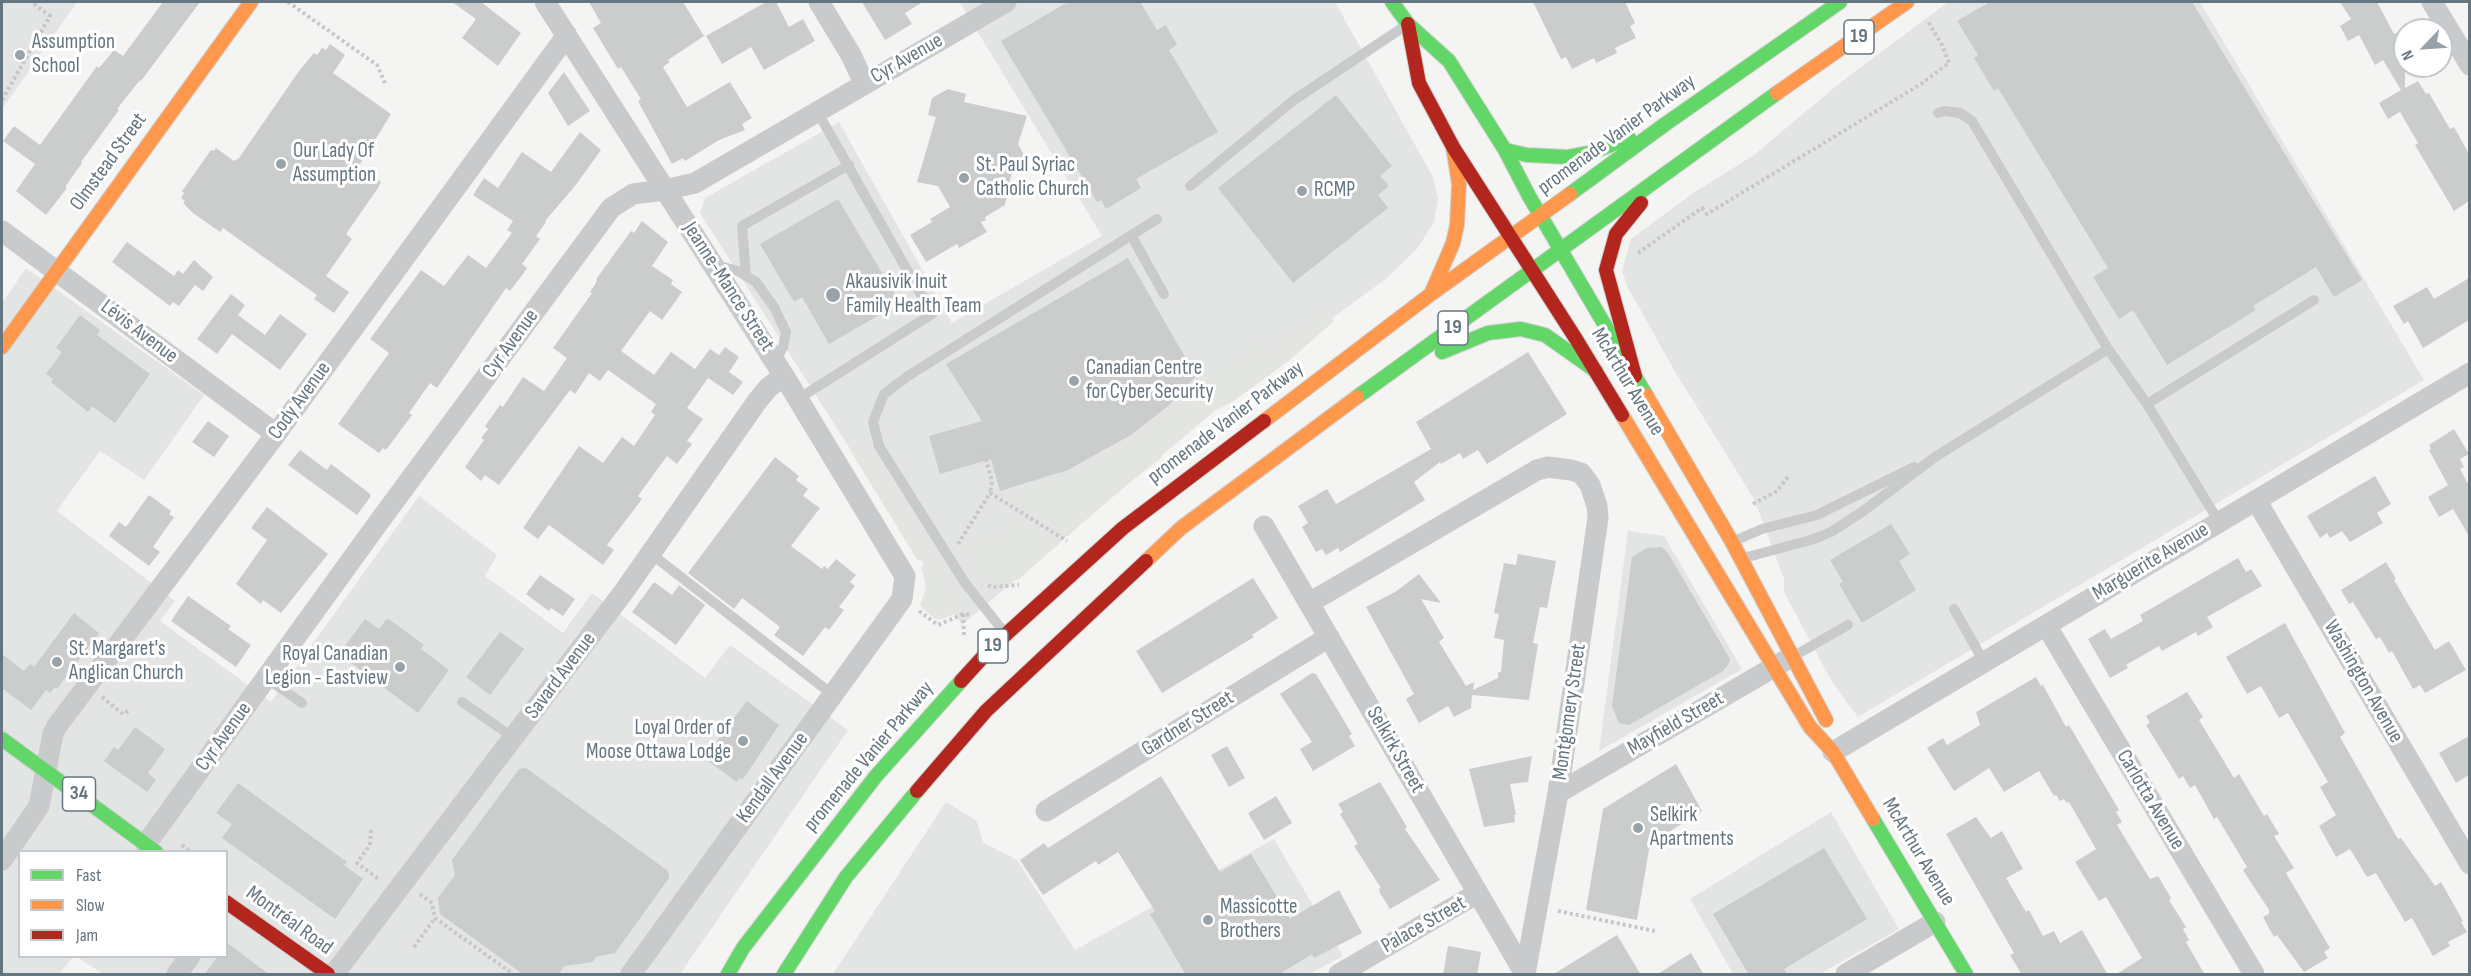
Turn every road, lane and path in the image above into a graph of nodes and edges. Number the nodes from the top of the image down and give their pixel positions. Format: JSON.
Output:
{"nodes":[{"id":1,"x":32,"y":2,"type":"edge"},
{"id":2,"x":251,"y":2,"type":"edge"},
{"id":3,"x":288,"y":2,"type":"edge"},
{"id":4,"x":545,"y":2,"type":"edge"},
{"id":5,"x":819,"y":2,"type":"edge"},
{"id":6,"x":1006,"y":2,"type":"edge"},
{"id":7,"x":1394,"y":2,"type":"edge"},
{"id":8,"x":1840,"y":2,"type":"edge"},
{"id":9,"x":1907,"y":2,"type":"edge"},
{"id":10,"x":2432,"y":2,"type":"edge"},
{"id":11,"x":1924,"y":14,"type":"dead end"},
{"id":12,"x":1408,"y":24,"type":"junction"},
{"id":13,"x":567,"y":35,"type":"junction"},
{"id":14,"x":2469,"y":65,"type":"edge"},
{"id":15,"x":385,"y":83,"type":"dead end"},
{"id":16,"x":864,"y":83,"type":"junction"},
{"id":17,"x":2,"y":100,"type":"edge"},
{"id":18,"x":817,"y":111,"type":"junction"},
{"id":19,"x":1938,"y":113,"type":"dead end"},
{"id":20,"x":1665,"y":125,"type":"junction"},
{"id":21,"x":1453,"y":147,"type":"junction"},
{"id":22,"x":1505,"y":150,"type":"junction"},
{"id":23,"x":849,"y":165,"type":"junction"},
{"id":24,"x":1674,"y":166,"type":"junction"},
{"id":25,"x":1190,"y":186,"type":"dead end"},
{"id":26,"x":665,"y":190,"type":"junction"},
{"id":27,"x":1541,"y":216,"type":"junction"},
{"id":28,"x":1157,"y":219,"type":"dead end"},
{"id":29,"x":2,"y":231,"type":"edge"},
{"id":30,"x":1131,"y":235,"type":"junction"},
{"id":31,"x":1512,"y":237,"type":"junction"},
{"id":32,"x":1560,"y":249,"type":"junction"},
{"id":33,"x":1630,"y":257,"type":"dead end"},
{"id":34,"x":713,"y":264,"type":"junction"},
{"id":35,"x":1533,"y":270,"type":"junction"},
{"id":36,"x":56,"y":271,"type":"junction"},
{"id":37,"x":746,"y":276,"type":"junction"},
{"id":38,"x":1164,"y":294,"type":"dead end"},
{"id":39,"x":1431,"y":294,"type":"junction"},
{"id":40,"x":2314,"y":300,"type":"dead end"},
{"id":41,"x":2,"y":347,"type":"edge"},
{"id":42,"x":2108,"y":349,"type":"junction"},
{"id":43,"x":780,"y":369,"type":"junction"},
{"id":44,"x":1596,"y":371,"type":"junction"},
{"id":45,"x":1635,"y":376,"type":"junction"},
{"id":46,"x":2468,"y":377,"type":"edge"},
{"id":47,"x":1373,"y":385,"type":"junction"},
{"id":48,"x":798,"y":399,"type":"junction"},
{"id":49,"x":2147,"y":404,"type":"junction"},
{"id":50,"x":276,"y":434,"type":"junction"},
{"id":51,"x":984,"y":453,"type":"dead end"},
{"id":52,"x":1935,"y":457,"type":"junction"},
{"id":53,"x":1788,"y":477,"type":"dead end"},
{"id":54,"x":990,"y":493,"type":"junction"},
{"id":55,"x":2256,"y":500,"type":"junction"},
{"id":56,"x":1754,"y":504,"type":"dead end"},
{"id":57,"x":2219,"y":522,"type":"junction"},
{"id":58,"x":1264,"y":525,"type":"dead end"},
{"id":59,"x":1067,"y":541,"type":"dead end"},
{"id":60,"x":650,"y":553,"type":"junction"},
{"id":61,"x":1724,"y":554,"type":"junction"},
{"id":62,"x":962,"y":555,"type":"dead end"},
{"id":63,"x":905,"y":576,"type":"joint"},
{"id":64,"x":982,"y":581,"type":"dead end"},
{"id":65,"x":1021,"y":584,"type":"dead end"},
{"id":66,"x":1309,"y":603,"type":"junction"},
{"id":67,"x":916,"y":609,"type":"dead end"},
{"id":68,"x":1954,"y":609,"type":"dead end"},
{"id":69,"x":963,"y":614,"type":"junction"},
{"id":70,"x":991,"y":616,"type":"junction"},
{"id":71,"x":1848,"y":625,"type":"dead end"},
{"id":72,"x":2046,"y":625,"type":"junction"},
{"id":73,"x":1006,"y":634,"type":"junction"},
{"id":74,"x":1329,"y":637,"type":"junction"},
{"id":75,"x":963,"y":643,"type":"dead end"},
{"id":76,"x":1794,"y":656,"type":"junction"},
{"id":77,"x":1984,"y":662,"type":"junction"},
{"id":78,"x":1773,"y":668,"type":"junction"},
{"id":79,"x":266,"y":678,"type":"junction"},
{"id":80,"x":87,"y":686,"type":"junction"},
{"id":81,"x":833,"y":695,"type":"junction"},
{"id":82,"x":462,"y":702,"type":"dead end"},
{"id":83,"x":302,"y":703,"type":"dead end"},
{"id":84,"x":130,"y":710,"type":"dead end"},
{"id":85,"x":514,"y":738,"type":"junction"},
{"id":86,"x":2,"y":739,"type":"edge"},
{"id":87,"x":1833,"y":752,"type":"junction"},
{"id":88,"x":46,"y":771,"type":"junction"},
{"id":89,"x":1558,"y":793,"type":"junction"},
{"id":90,"x":1046,"y":811,"type":"dead end"},
{"id":91,"x":371,"y":830,"type":"dead end"},
{"id":92,"x":151,"y":848,"type":"edge"},
{"id":93,"x":2,"y":860,"type":"edge"},
{"id":94,"x":2469,"y":862,"type":"edge"},
{"id":95,"x":383,"y":882,"type":"dead end"},
{"id":96,"x":419,"y":893,"type":"dead end"},
{"id":97,"x":1478,"y":893,"type":"junction"},
{"id":98,"x":228,"y":904,"type":"edge"},
{"id":99,"x":1558,"y":911,"type":"dead end"},
{"id":100,"x":435,"y":918,"type":"junction"},
{"id":101,"x":1935,"y":922,"type":"junction"},
{"id":102,"x":1654,"y":932,"type":"dead end"},
{"id":103,"x":414,"y":947,"type":"dead end"},
{"id":104,"x":189,"y":958,"type":"edge"},
{"id":105,"x":1525,"y":974,"type":"edge"},
{"id":106,"x":177,"y":975,"type":"edge"},
{"id":107,"x":328,"y":975,"type":"edge"},
{"id":108,"x":334,"y":975,"type":"edge"},
{"id":109,"x":513,"y":975,"type":"edge"},
{"id":110,"x":631,"y":975,"type":"edge"},
{"id":111,"x":728,"y":975,"type":"edge"},
{"id":112,"x":784,"y":975,"type":"edge"},
{"id":113,"x":1339,"y":975,"type":"edge"},
{"id":114,"x":1846,"y":975,"type":"edge"},
{"id":115,"x":1966,"y":975,"type":"edge"},
{"id":116,"x":2254,"y":975,"type":"edge"}],
"edges":[{"from":1,"to":17,"type":"path"},
{"from":2,"to":36,"type":"main road","name":"Olmstead Street"},
{"from":3,"to":15,"type":"path"},
{"from":4,"to":13,"type":"street","name":"Jeanne-Mance Street"},
{"from":5,"to":16,"type":"street"},
{"from":6,"to":16,"type":"street","name":"Cyr Avenue"},
{"from":7,"to":12,"type":"main road","name":"McArthur Avenue"},
{"from":8,"to":20,"type":"main road","name":"promenade Vanier Parkway","number":"19"},
{"from":9,"to":24,"type":"main road","number":"19"},
{"from":10,"to":14,"type":"street"},
{"from":11,"to":33,"type":"path"},
{"from":12,"to":21,"type":"main road","name":"McArthur Avenue"},
{"from":12,"to":22,"type":"main road","name":"McArthur Avenue"},
{"from":12,"to":25,"type":"lane"},
{"from":13,"to":26,"type":"street","name":"Jeanne-Mance Street"},
{"from":13,"to":50,"type":"street","name":"Cody Avenue"},
{"from":16,"to":18,"type":"street","name":"Cyr Avenue"},
{"from":18,"to":23,"type":"lane"},
{"from":18,"to":26,"type":"street","name":"Cyr Avenue"},
{"from":19,"to":42,"type":"lane"},
{"from":20,"to":22,"type":"main road"},
{"from":20,"to":27,"type":"main road","name":"promenade Vanier Parkway","number":"19"},
{"from":21,"to":31,"type":"main road","name":"McArthur Avenue"},
{"from":21,"to":39,"type":"main road"},
{"from":22,"to":27,"type":"main road","name":"McArthur Avenue"},
{"from":23,"to":37,"type":"lane"},
{"from":23,"to":48,"type":"lane"},
{"from":24,"to":32,"type":"main road","number":"19"},
{"from":24,"to":45,"type":"main road"},
{"from":26,"to":34,"type":"street","name":"Jeanne-Mance Street"},
{"from":26,"to":79,"type":"street","name":"Cyr Avenue"},
{"from":27,"to":31,"type":"main road","name":"promenade Vanier Parkway","number":"19"},
{"from":27,"to":32,"type":"main road","name":"McArthur Avenue"},
{"from":28,"to":30,"type":"lane"},
{"from":29,"to":36,"type":"street","name":"Lévis Avenue"},
{"from":30,"to":38,"type":"lane"},
{"from":30,"to":70,"type":"lane"},
{"from":31,"to":35,"type":"main road","name":"McArthur Avenue"},
{"from":31,"to":39,"type":"main road","name":"promenade Vanier Parkway","number":"19"},
{"from":32,"to":35,"type":"main road","number":"19"},
{"from":32,"to":45,"type":"main road","name":"McArthur Avenue"},
{"from":34,"to":37,"type":"lane"},
{"from":34,"to":43,"type":"street","name":"Jeanne-Mance Street"},
{"from":35,"to":44,"type":"main road","name":"McArthur Avenue"},
{"from":35,"to":47,"type":"main road","number":"19"},
{"from":36,"to":41,"type":"main road","name":"Olmstead Street"},
{"from":36,"to":50,"type":"street","name":"Lévis Avenue"},
{"from":37,"to":43,"type":"lane"},
{"from":39,"to":73,"type":"main road","name":"promenade Vanier Parkway","number":"19"},
{"from":40,"to":49,"type":"lane"},
{"from":42,"to":49,"type":"lane"},
{"from":42,"to":52,"type":"lane"},
{"from":43,"to":48,"type":"street","name":"Jeanne-Mance Street"},
{"from":43,"to":60,"type":"street","name":"Savard Avenue"},
{"from":44,"to":47,"type":"main road"},
{"from":44,"to":61,"type":"main road","name":"McArthur Avenue"},
{"from":45,"to":61,"type":"main road","name":"McArthur Avenue"},
{"from":46,"to":55,"type":"street","name":"Marguerite Avenue"},
{"from":47,"to":112,"type":"main road","number":"19"},
{"from":48,"to":63,"type":"street","name":"Jeanne-Mance Street"},
{"from":49,"to":57,"type":"lane"},
{"from":50,"to":80,"type":"street","name":"Cody Avenue"},
{"from":51,"to":54,"type":"path"},
{"from":52,"to":61,"type":"lane"},
{"from":52,"to":61,"type":"lane"},
{"from":53,"to":56,"type":"path"},
{"from":54,"to":59,"type":"path"},
{"from":54,"to":62,"type":"path"},
{"from":55,"to":57,"type":"street","name":"Marguerite Avenue"},
{"from":55,"to":94,"type":"street","name":"Washington Avenue"},
{"from":57,"to":72,"type":"street","name":"Marguerite Avenue"},
{"from":58,"to":66,"type":"street","name":"Selkirk Street"},
{"from":60,"to":81,"type":"lane"},
{"from":60,"to":85,"type":"street","name":"Savard Avenue"},
{"from":61,"to":76,"type":"main road","name":"McArthur Avenue"},
{"from":61,"to":78,"type":"main road","name":"McArthur Avenue"},
{"from":63,"to":81,"type":"street","name":"Kendall Avenue"},
{"from":64,"to":65,"type":"path"},
{"from":66,"to":74,"type":"street","name":"Selkirk Street"},
{"from":66,"to":89,"type":"street","name":"Montgomery Street"},
{"from":67,"to":69,"type":"path"},
{"from":68,"to":77,"type":"lane"},
{"from":69,"to":70,"type":"path"},
{"from":69,"to":75,"type":"path"},
{"from":70,"to":73,"type":"lane"},
{"from":71,"to":76,"type":"lane"},
{"from":72,"to":77,"type":"street","name":"Marguerite Avenue"},
{"from":72,"to":116,"type":"street","name":"Carlotta Avenue"},
{"from":73,"to":111,"type":"main road","name":"promenade Vanier Parkway","number":"19"},
{"from":74,"to":90,"type":"street","name":"Gardner Street"},
{"from":74,"to":97,"type":"street","name":"Selkirk Street"},
{"from":76,"to":78,"type":"street","name":"Mayfield Street"},
{"from":76,"to":87,"type":"main road","name":"McArthur Avenue"},
{"from":77,"to":87,"type":"street","name":"Marguerite Avenue"},
{"from":78,"to":87,"type":"main road","name":"McArthur Avenue"},
{"from":78,"to":89,"type":"street","name":"Mayfield Street"},
{"from":79,"to":83,"type":"lane"},
{"from":79,"to":92,"type":"street","name":"Cyr Avenue"},
{"from":80,"to":84,"type":"path"},
{"from":80,"to":88,"type":"street","name":"Cody Avenue"},
{"from":81,"to":110,"type":"street","name":"Kendall Avenue"},
{"from":82,"to":85,"type":"lane"},
{"from":85,"to":108,"type":"street","name":"Savard Avenue"},
{"from":86,"to":88,"type":"main road","number":"34"},
{"from":87,"to":101,"type":"main road","name":"McArthur Avenue"},
{"from":88,"to":92,"type":"main road","number":"34"},
{"from":88,"to":93,"type":"street","name":"Cody Avenue"},
{"from":89,"to":105,"type":"street","name":"Montgomery Street"},
{"from":91,"to":95,"type":"path"},
{"from":96,"to":100,"type":"path"},
{"from":97,"to":105,"type":"street","name":"Selkirk Street"},
{"from":97,"to":113,"type":"street","name":"Palace Street"},
{"from":98,"to":107,"type":"main road","name":"Montréal Road"},
{"from":99,"to":102,"type":"path"},
{"from":100,"to":103,"type":"path"},
{"from":100,"to":109,"type":"path"},
{"from":101,"to":114,"type":"street"},
{"from":101,"to":115,"type":"main road","name":"McArthur Avenue"},
{"from":104,"to":106,"type":"street"}]}
